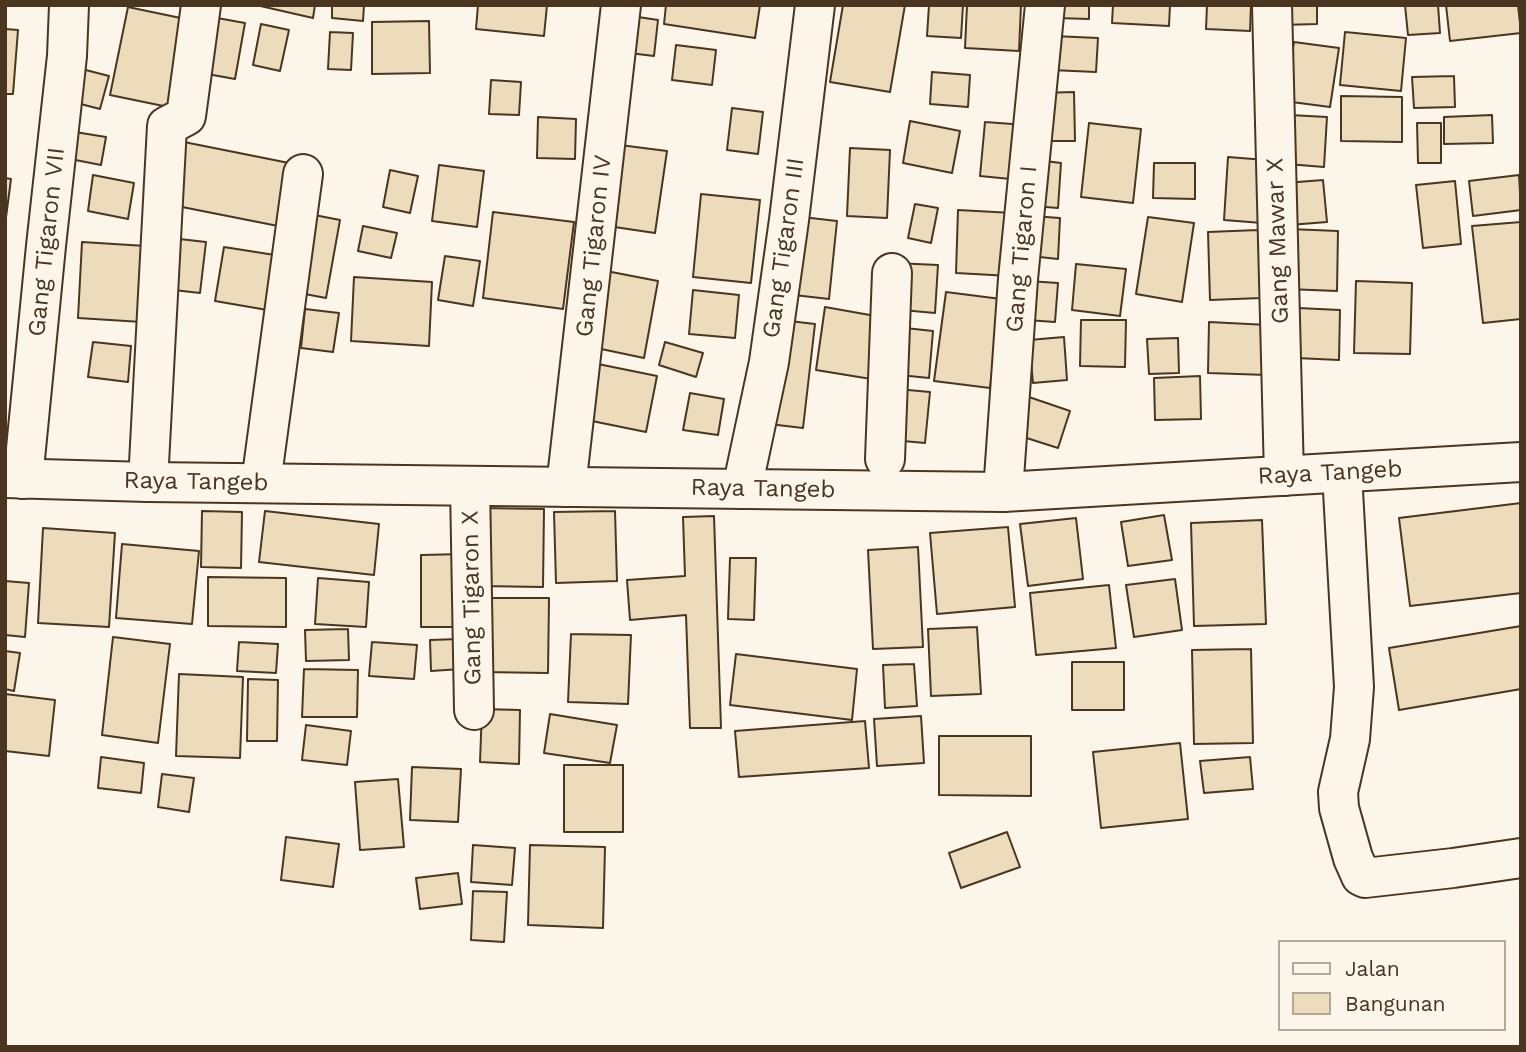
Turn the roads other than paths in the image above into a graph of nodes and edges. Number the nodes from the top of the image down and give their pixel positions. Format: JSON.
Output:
{"nodes":[{"id":1,"x":69,"y":5,"type":"edge"},
{"id":2,"x":201,"y":5,"type":"edge"},
{"id":3,"x":621,"y":5,"type":"edge"},
{"id":4,"x":815,"y":5,"type":"edge"},
{"id":5,"x":1045,"y":5,"type":"edge"},
{"id":6,"x":1272,"y":5,"type":"edge"},
{"id":7,"x":303,"y":174,"type":"dead end"},
{"id":8,"x":892,"y":273,"type":"dead end"},
{"id":9,"x":885,"y":460,"type":"dead end"},
{"id":10,"x":1521,"y":462,"type":"edge"},
{"id":11,"x":1342,"y":473,"type":"junction"},
{"id":12,"x":1284,"y":476,"type":"junction"},
{"id":13,"x":14,"y":479,"type":"edge"},
{"id":14,"x":148,"y":482,"type":"junction"},
{"id":15,"x":261,"y":483,"type":"junction"},
{"id":16,"x":470,"y":486,"type":"junction"},
{"id":17,"x":566,"y":487,"type":"junction"},
{"id":18,"x":742,"y":489,"type":"junction"},
{"id":19,"x":1003,"y":492,"type":"junction"},
{"id":20,"x":474,"y":710,"type":"dead end"},
{"id":21,"x":1521,"y":858,"type":"edge"}],
"edges":[{"from":1,"to":13,"type":"street","name":"Gang Tigaron VII"},
{"from":2,"to":14,"type":"street"},
{"from":3,"to":17,"type":"street","name":"Gang Tigaron IV"},
{"from":4,"to":18,"type":"street","name":"Gang Tigaron III"},
{"from":5,"to":19,"type":"street","name":"Gang Tigaron I"},
{"from":6,"to":12,"type":"street","name":"Gang Mawar X"},
{"from":7,"to":15,"type":"street"},
{"from":8,"to":9,"type":"street"},
{"from":10,"to":11,"type":"street","name":"Raya Tangeb"},
{"from":11,"to":12,"type":"street","name":"Raya Tangeb"},
{"from":11,"to":21,"type":"street"},
{"from":12,"to":19,"type":"street","name":"Raya Tangeb"},
{"from":13,"to":14,"type":"street","name":"Raya Tangeb"},
{"from":14,"to":15,"type":"street","name":"Raya Tangeb"},
{"from":15,"to":16,"type":"street","name":"Raya Tangeb"},
{"from":16,"to":17,"type":"street","name":"Raya Tangeb"},
{"from":16,"to":20,"type":"street","name":"Gang Tigaron X"},
{"from":17,"to":18,"type":"street","name":"Raya Tangeb"},
{"from":18,"to":19,"type":"street","name":"Raya Tangeb"}]}
